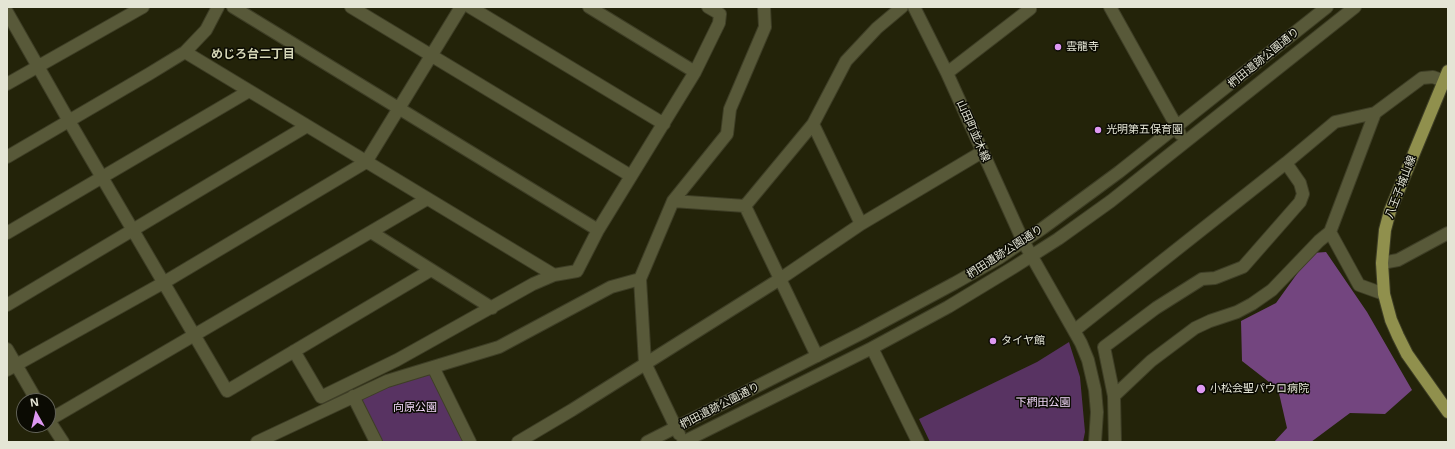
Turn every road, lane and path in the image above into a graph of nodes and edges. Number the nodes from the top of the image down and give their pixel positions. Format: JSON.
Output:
{"nodes":[{"id":1,"x":18,"y":7,"type":"edge"},
{"id":2,"x":143,"y":7,"type":"edge"},
{"id":3,"x":218,"y":7,"type":"edge"},
{"id":4,"x":233,"y":7,"type":"edge"},
{"id":5,"x":351,"y":7,"type":"edge"},
{"id":6,"x":461,"y":7,"type":"edge"},
{"id":7,"x":470,"y":7,"type":"edge"},
{"id":8,"x":589,"y":7,"type":"edge"},
{"id":9,"x":708,"y":7,"type":"edge"},
{"id":10,"x":764,"y":7,"type":"edge"},
{"id":11,"x":902,"y":7,"type":"edge"},
{"id":12,"x":914,"y":7,"type":"edge"},
{"id":13,"x":1110,"y":7,"type":"edge"},
{"id":14,"x":1327,"y":7,"type":"edge"},
{"id":15,"x":1355,"y":7,"type":"edge"},
{"id":16,"x":1030,"y":8,"type":"edge"},
{"id":17,"x":7,"y":13,"type":"edge"},
{"id":18,"x":185,"y":52,"type":"junction"},
{"id":19,"x":431,"y":55,"type":"junction"},
{"id":20,"x":38,"y":67,"type":"junction"},
{"id":21,"x":695,"y":72,"type":"junction"},
{"id":22,"x":947,"y":73,"type":"junction"},
{"id":23,"x":1446,"y":76,"type":"edge"},
{"id":24,"x":7,"y":84,"type":"edge"},
{"id":25,"x":249,"y":91,"type":"junction"},
{"id":26,"x":399,"y":108,"type":"junction"},
{"id":27,"x":1375,"y":113,"type":"junction"},
{"id":28,"x":69,"y":121,"type":"junction"},
{"id":29,"x":664,"y":124,"type":"junction"},
{"id":30,"x":814,"y":124,"type":"junction"},
{"id":31,"x":307,"y":126,"type":"junction"},
{"id":32,"x":1177,"y":127,"type":"junction"},
{"id":33,"x":1183,"y":144,"type":"junction"},
{"id":34,"x":982,"y":152,"type":"junction"},
{"id":35,"x":7,"y":157,"type":"edge"},
{"id":36,"x":366,"y":162,"type":"junction"},
{"id":37,"x":1286,"y":163,"type":"junction"},
{"id":38,"x":631,"y":176,"type":"junction"},
{"id":39,"x":102,"y":178,"type":"junction"},
{"id":40,"x":427,"y":199,"type":"junction"},
{"id":41,"x":673,"y":200,"type":"junction"},
{"id":42,"x":745,"y":206,"type":"junction"},
{"id":43,"x":861,"y":224,"type":"junction"},
{"id":44,"x":132,"y":230,"type":"junction"},
{"id":45,"x":598,"y":230,"type":"junction"},
{"id":46,"x":371,"y":232,"type":"junction"},
{"id":47,"x":1330,"y":232,"type":"junction"},
{"id":48,"x":7,"y":233,"type":"edge"},
{"id":49,"x":1448,"y":233,"type":"edge"},
{"id":50,"x":1023,"y":241,"type":"junction"},
{"id":51,"x":1031,"y":256,"type":"junction"},
{"id":52,"x":1382,"y":263,"type":"junction"},
{"id":53,"x":431,"y":270,"type":"junction"},
{"id":54,"x":554,"y":275,"type":"junction"},
{"id":55,"x":640,"y":279,"type":"junction"},
{"id":56,"x":780,"y":279,"type":"junction"},
{"id":57,"x":163,"y":283,"type":"junction"},
{"id":58,"x":1384,"y":294,"type":"junction"},
{"id":59,"x":7,"y":305,"type":"edge"},
{"id":60,"x":492,"y":308,"type":"junction"},
{"id":61,"x":1075,"y":330,"type":"junction"},
{"id":62,"x":194,"y":336,"type":"junction"},
{"id":63,"x":872,"y":348,"type":"junction"},
{"id":64,"x":7,"y":349,"type":"edge"},
{"id":65,"x":294,"y":352,"type":"junction"},
{"id":66,"x":817,"y":356,"type":"junction"},
{"id":67,"x":645,"y":363,"type":"junction"},
{"id":68,"x":11,"y":367,"type":"edge"},
{"id":69,"x":433,"y":367,"type":"junction"},
{"id":70,"x":31,"y":393,"type":"edge"},
{"id":71,"x":353,"y":396,"type":"junction"},
{"id":72,"x":1114,"y":396,"type":"junction"},
{"id":73,"x":1448,"y":412,"type":"edge"},
{"id":74,"x":56,"y":414,"type":"edge"},
{"id":75,"x":676,"y":428,"type":"junction"},
{"id":76,"x":56,"y":431,"type":"edge"},
{"id":77,"x":63,"y":442,"type":"edge"},
{"id":78,"x":257,"y":442,"type":"edge"},
{"id":79,"x":376,"y":442,"type":"edge"},
{"id":80,"x":470,"y":442,"type":"edge"},
{"id":81,"x":518,"y":442,"type":"edge"},
{"id":82,"x":647,"y":442,"type":"edge"},
{"id":83,"x":683,"y":442,"type":"edge"},
{"id":84,"x":918,"y":442,"type":"edge"},
{"id":85,"x":1095,"y":442,"type":"edge"},
{"id":86,"x":1115,"y":442,"type":"edge"}],
"edges":[{"from":1,"to":17,"type":"street"},
{"from":2,"to":20,"type":"street"},
{"from":3,"to":18,"type":"street"},
{"from":4,"to":26,"type":"street"},
{"from":5,"to":19,"type":"street"},
{"from":6,"to":19,"type":"street"},
{"from":7,"to":29,"type":"street"},
{"from":8,"to":21,"type":"street"},
{"from":9,"to":21,"type":"street"},
{"from":10,"to":41,"type":"street"},
{"from":11,"to":30,"type":"street"},
{"from":12,"to":22,"type":"street","name":"山田町並木線"},
{"from":13,"to":32,"type":"street"},
{"from":14,"to":32,"type":"street","name":"椚田遺跡公園通り"},
{"from":15,"to":33,"type":"street","name":"椚田遺跡公園通り"},
{"from":16,"to":22,"type":"street"},
{"from":17,"to":20,"type":"street"},
{"from":18,"to":25,"type":"street"},
{"from":18,"to":28,"type":"street"},
{"from":19,"to":26,"type":"street"},
{"from":19,"to":38,"type":"street"},
{"from":20,"to":24,"type":"street"},
{"from":20,"to":28,"type":"street"},
{"from":21,"to":29,"type":"street"},
{"from":22,"to":34,"type":"street","name":"山田町並木線"},
{"from":23,"to":27,"type":"street"},
{"from":23,"to":52,"type":"main road","name":"八王子城山線"},
{"from":25,"to":31,"type":"street"},
{"from":25,"to":39,"type":"street"},
{"from":26,"to":36,"type":"street"},
{"from":26,"to":45,"type":"street"},
{"from":27,"to":37,"type":"street"},
{"from":27,"to":47,"type":"street"},
{"from":28,"to":35,"type":"street"},
{"from":28,"to":39,"type":"street"},
{"from":29,"to":38,"type":"street"},
{"from":30,"to":42,"type":"street"},
{"from":30,"to":43,"type":"street"},
{"from":31,"to":36,"type":"street"},
{"from":31,"to":44,"type":"street"},
{"from":32,"to":33,"type":"street"},
{"from":32,"to":50,"type":"street","name":"椚田遺跡公園通り"},
{"from":33,"to":51,"type":"street","name":"椚田遺跡公園通り"},
{"from":34,"to":43,"type":"street"},
{"from":34,"to":50,"type":"street","name":"山田町並木線"},
{"from":36,"to":40,"type":"street"},
{"from":36,"to":57,"type":"street"},
{"from":37,"to":61,"type":"street"},
{"from":37,"to":72,"type":"street"},
{"from":38,"to":45,"type":"street"},
{"from":39,"to":44,"type":"street"},
{"from":39,"to":48,"type":"street"},
{"from":40,"to":46,"type":"street"},
{"from":40,"to":54,"type":"street"},
{"from":41,"to":42,"type":"street"},
{"from":41,"to":55,"type":"street"},
{"from":42,"to":56,"type":"street"},
{"from":43,"to":56,"type":"street"},
{"from":44,"to":57,"type":"street"},
{"from":44,"to":59,"type":"street"},
{"from":45,"to":54,"type":"street"},
{"from":46,"to":53,"type":"street"},
{"from":46,"to":62,"type":"street"},
{"from":47,"to":58,"type":"street"},
{"from":47,"to":72,"type":"street"},
{"from":49,"to":52,"type":"street"},
{"from":50,"to":51,"type":"street","name":"山田町並木線"},
{"from":50,"to":66,"type":"street","name":"椚田遺跡公園通り"},
{"from":51,"to":61,"type":"street","name":"山田町並木線"},
{"from":51,"to":63,"type":"street","name":"椚田遺跡公園通り"},
{"from":52,"to":58,"type":"main road","name":"八王子城山線"},
{"from":53,"to":60,"type":"street"},
{"from":53,"to":65,"type":"street"},
{"from":54,"to":60,"type":"street"},
{"from":55,"to":67,"type":"street"},
{"from":55,"to":69,"type":"street"},
{"from":56,"to":66,"type":"street"},
{"from":56,"to":67,"type":"street"},
{"from":57,"to":62,"type":"street"},
{"from":57,"to":68,"type":"street"},
{"from":58,"to":73,"type":"main road","name":"八王子城山線"},
{"from":60,"to":65,"type":"street"},
{"from":61,"to":85,"type":"street","name":"山田町並木線"},
{"from":62,"to":65,"type":"street"},
{"from":62,"to":74,"type":"street"},
{"from":63,"to":83,"type":"street","name":"椚田遺跡公園通り"},
{"from":63,"to":84,"type":"street"},
{"from":64,"to":68,"type":"street"},
{"from":66,"to":75,"type":"street","name":"椚田遺跡公園通り"},
{"from":67,"to":75,"type":"street"},
{"from":67,"to":81,"type":"street"},
{"from":68,"to":70,"type":"street"},
{"from":69,"to":71,"type":"street"},
{"from":69,"to":80,"type":"street"},
{"from":71,"to":78,"type":"street"},
{"from":71,"to":79,"type":"street"},
{"from":72,"to":86,"type":"street"},
{"from":75,"to":82,"type":"street","name":"椚田遺跡公園通り"},
{"from":75,"to":83,"type":"street"},
{"from":76,"to":77,"type":"street"}]}
